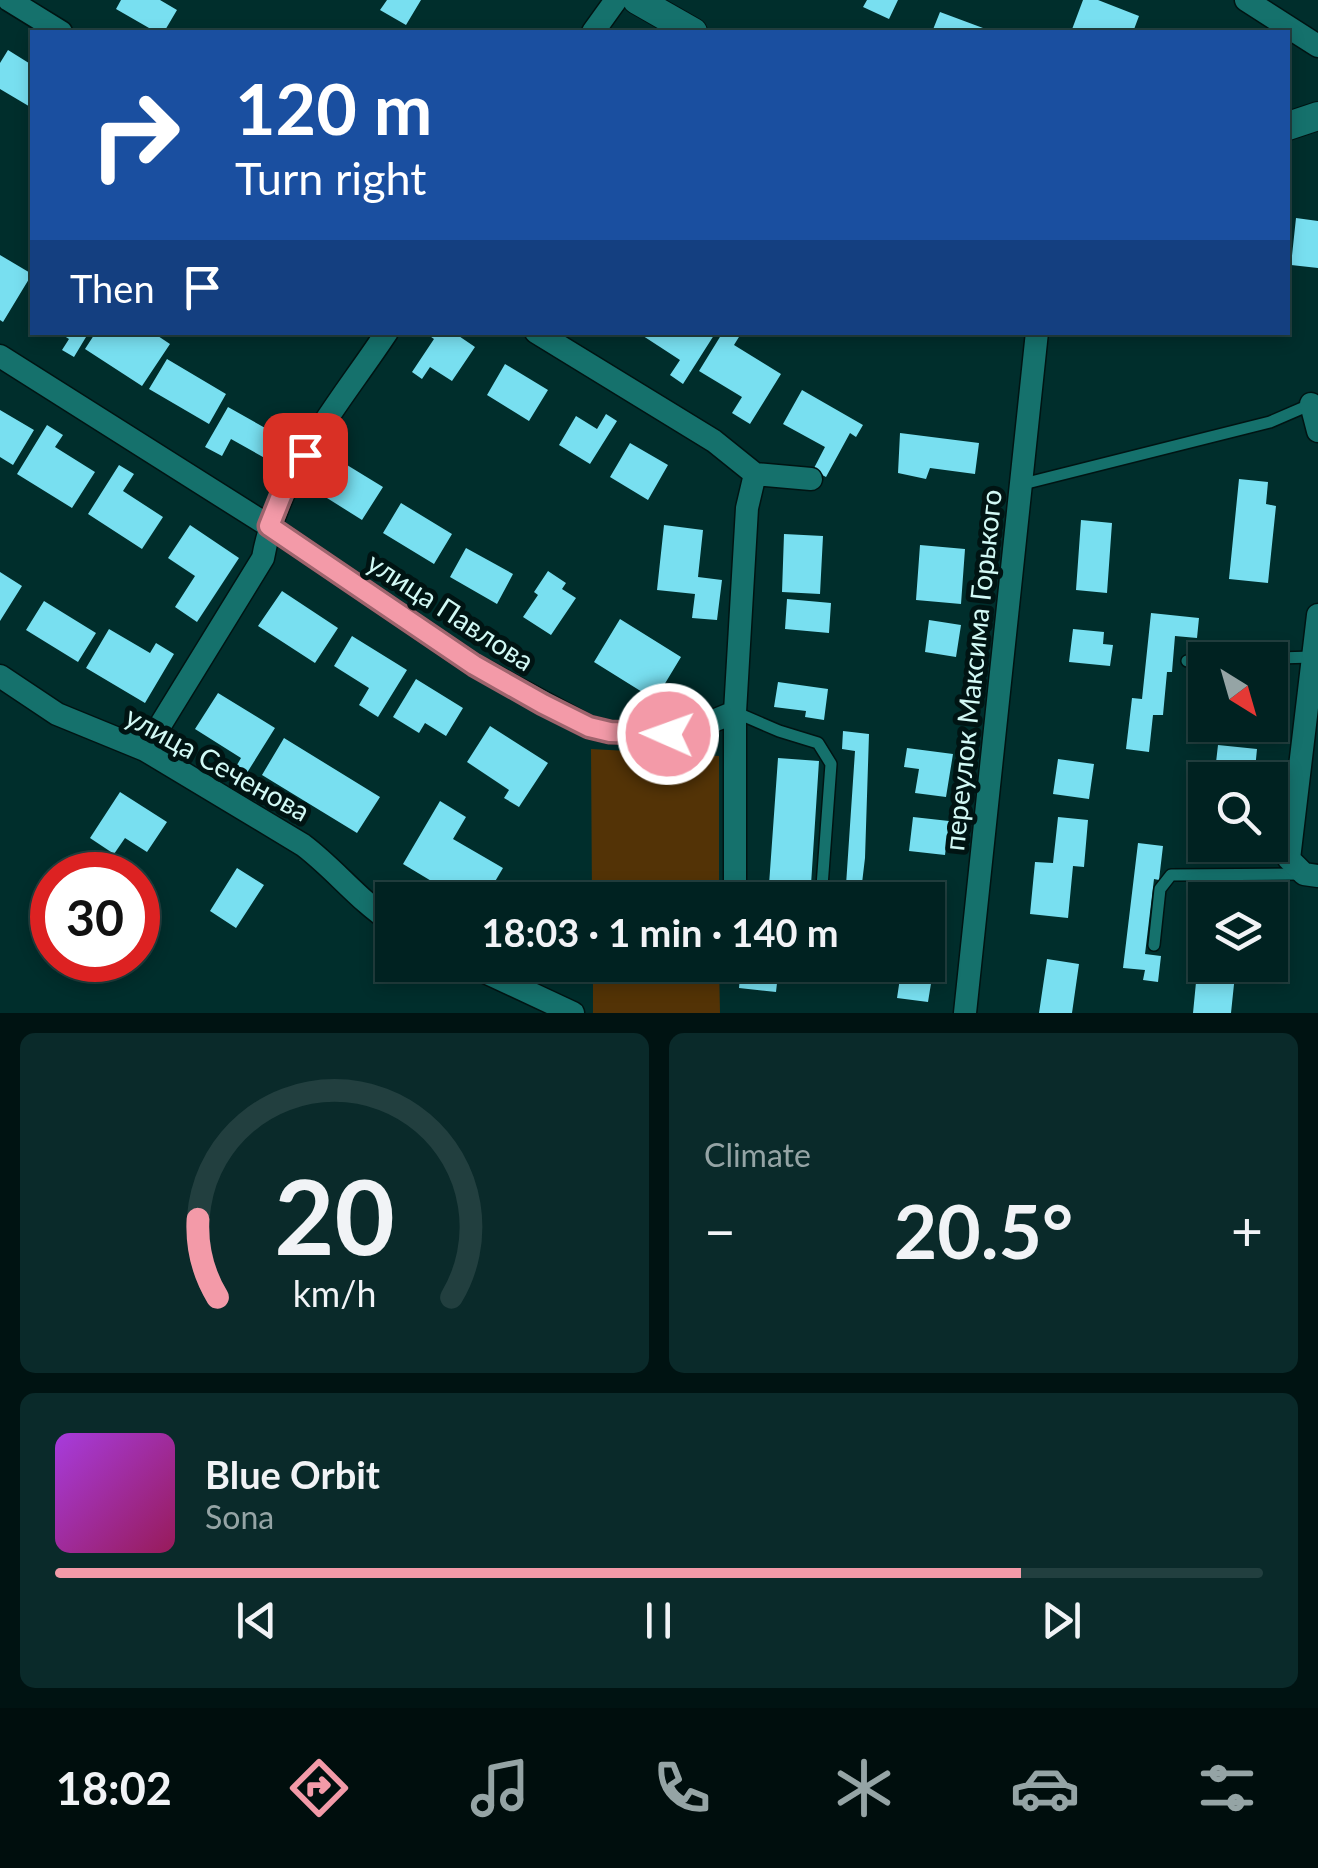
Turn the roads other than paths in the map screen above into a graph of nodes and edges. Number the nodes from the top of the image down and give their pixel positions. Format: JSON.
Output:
{"nodes":[{"id":1,"x":9,"y":0,"type":"edge"},
{"id":2,"x":616,"y":0,"type":"edge"},
{"id":3,"x":637,"y":0,"type":"edge"},
{"id":4,"x":1246,"y":0,"type":"edge"},
{"id":5,"x":58,"y":30,"type":"edge"},
{"id":6,"x":594,"y":30,"type":"edge"},
{"id":7,"x":689,"y":30,"type":"edge"},
{"id":8,"x":1318,"y":46,"type":"edge"},
{"id":9,"x":1318,"y":116,"type":"edge"},
{"id":10,"x":1290,"y":125,"type":"edge"},
{"id":11,"x":385,"y":335,"type":"edge"},
{"id":12,"x":541,"y":335,"type":"edge"},
{"id":13,"x":1037,"y":335,"type":"edge"},
{"id":14,"x":0,"y":356,"type":"edge"},
{"id":15,"x":1314,"y":402,"type":"edge"},
{"id":16,"x":1318,"y":430,"type":"edge"},
{"id":17,"x":754,"y":474,"type":"junction"},
{"id":18,"x":811,"y":478,"type":"dead end"},
{"id":19,"x":1022,"y":484,"type":"junction"},
{"id":20,"x":269,"y":526,"type":"junction"},
{"id":21,"x":1318,"y":615,"type":"edge"},
{"id":22,"x":1312,"y":658,"type":"junction"},
{"id":23,"x":1288,"y":659,"type":"edge"},
{"id":24,"x":0,"y":676,"type":"edge"},
{"id":25,"x":735,"y":712,"type":"junction"},
{"id":26,"x":145,"y":750,"type":"junction"},
{"id":27,"x":1311,"y":875,"type":"edge"},
{"id":28,"x":735,"y":882,"type":"edge"},
{"id":29,"x":822,"y":882,"type":"edge"},
{"id":30,"x":375,"y":911,"type":"edge"},
{"id":31,"x":1154,"y":946,"type":"dead end"},
{"id":32,"x":506,"y":982,"type":"edge"},
{"id":33,"x":573,"y":1013,"type":"edge"},
{"id":34,"x":965,"y":1013,"type":"edge"}],
"edges":[{"from":1,"to":5,"type":"street"},
{"from":2,"to":6,"type":"street"},
{"from":3,"to":7,"type":"street"},
{"from":4,"to":8,"type":"street"},
{"from":9,"to":10,"type":"street"},
{"from":11,"to":20,"type":"street"},
{"from":12,"to":17,"type":"street"},
{"from":13,"to":19,"type":"street","name":"переулок Максима Горького"},
{"from":14,"to":20,"type":"street","name":"улица Павлова"},
{"from":15,"to":16,"type":"street"},
{"from":15,"to":19,"type":"lane"},
{"from":17,"to":18,"type":"street"},
{"from":17,"to":25,"type":"street"},
{"from":19,"to":34,"type":"street","name":"переулок Максима Горького"},
{"from":20,"to":25,"type":"street","name":"улица Павлова"},
{"from":20,"to":26,"type":"street"},
{"from":21,"to":22,"type":"street"},
{"from":22,"to":23,"type":"lane"},
{"from":22,"to":27,"type":"street"},
{"from":24,"to":26,"type":"street","name":"улица Сеченова"},
{"from":25,"to":28,"type":"street"},
{"from":25,"to":29,"type":"lane"},
{"from":26,"to":30,"type":"street","name":"улица Сеченова"},
{"from":27,"to":31,"type":"lane"},
{"from":32,"to":33,"type":"street"}]}
